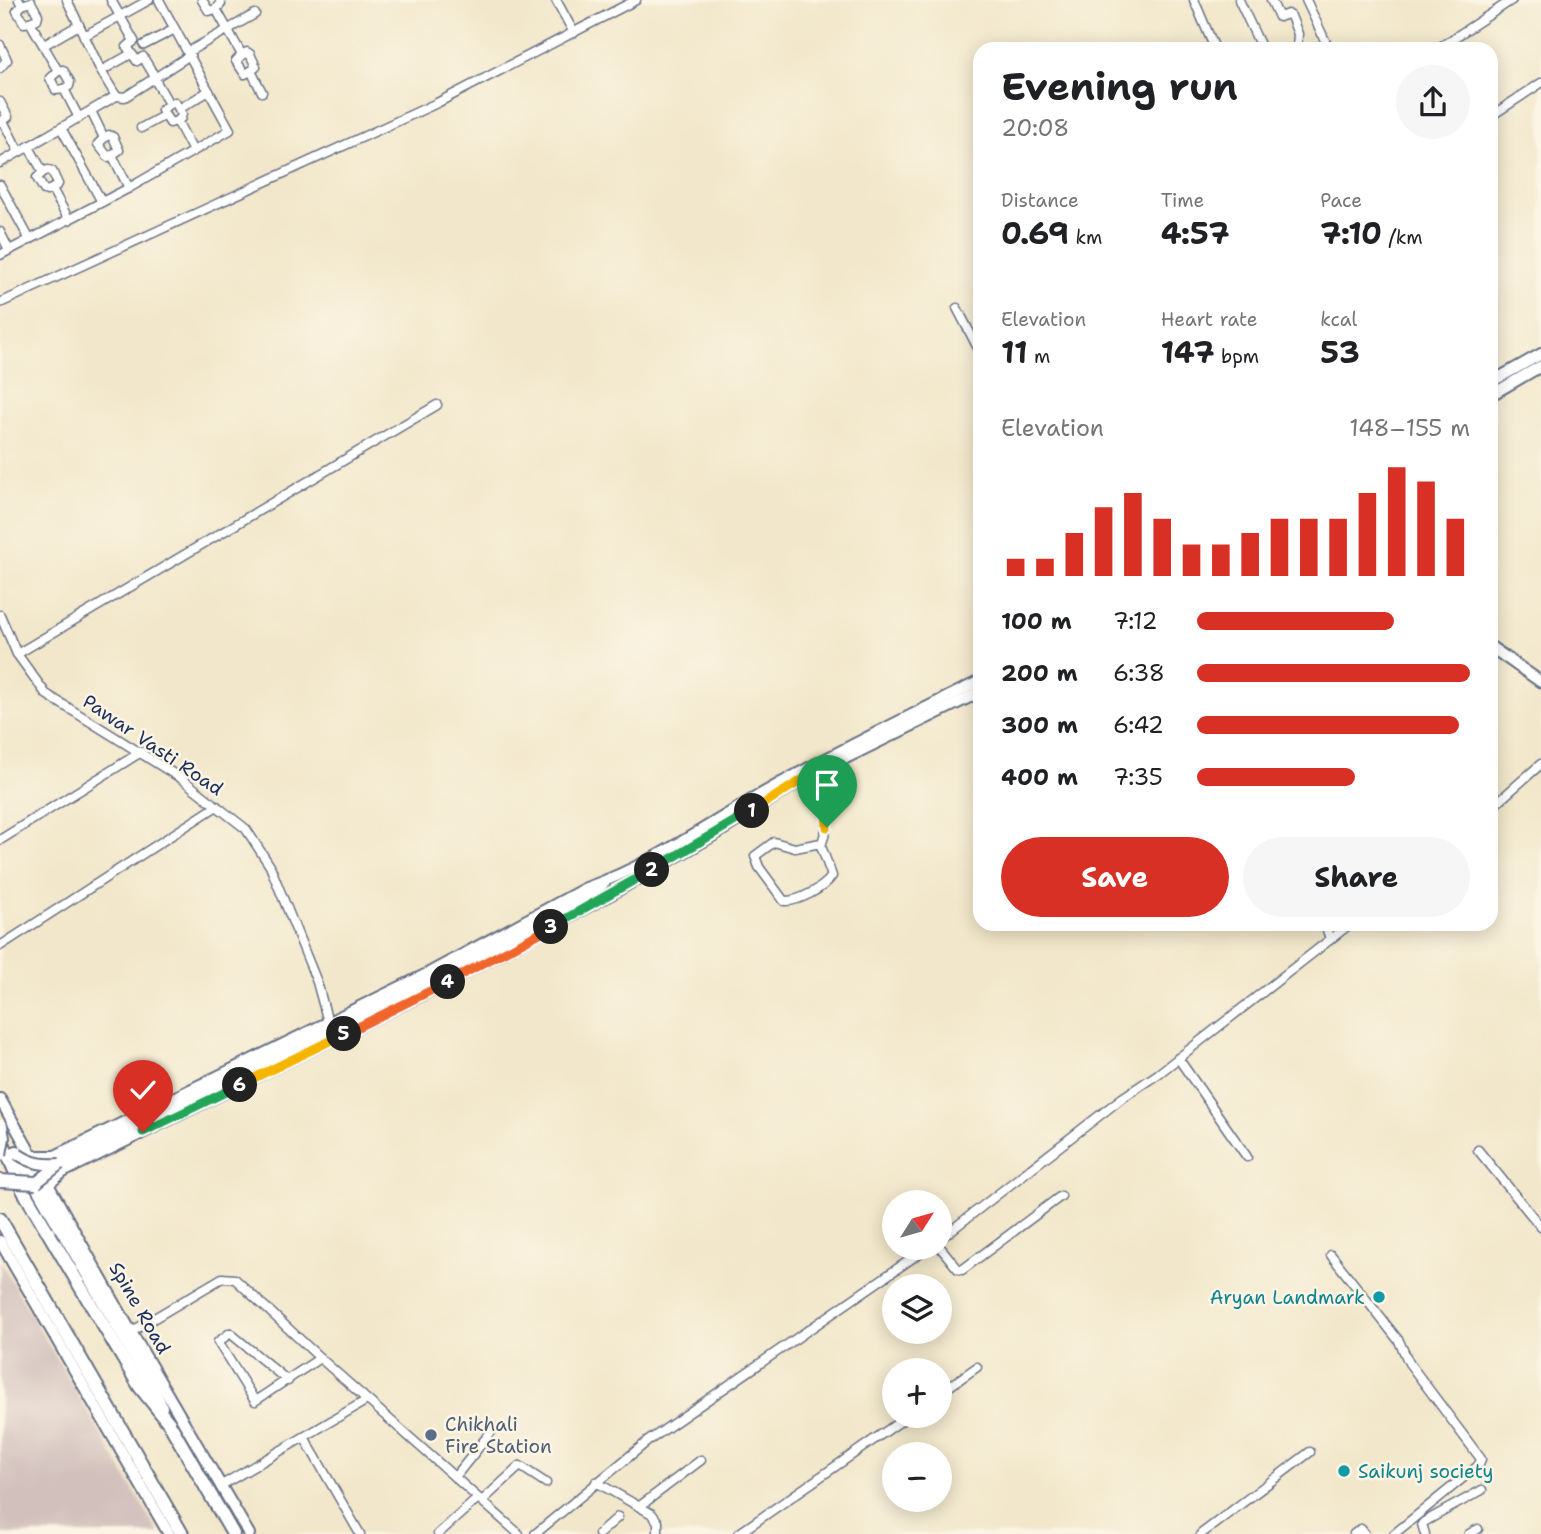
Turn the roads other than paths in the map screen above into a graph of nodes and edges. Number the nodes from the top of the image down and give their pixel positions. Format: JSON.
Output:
{"nodes":[{"id":1,"x":67,"y":0,"type":"edge"},
{"id":2,"x":111,"y":0,"type":"edge"},
{"id":3,"x":149,"y":0,"type":"edge"},
{"id":4,"x":159,"y":0,"type":"edge"},
{"id":5,"x":202,"y":0,"type":"edge"},
{"id":6,"x":556,"y":0,"type":"edge"},
{"id":7,"x":636,"y":0,"type":"edge"},
{"id":8,"x":1194,"y":0,"type":"edge"},
{"id":9,"x":1238,"y":0,"type":"edge"},
{"id":10,"x":1271,"y":0,"type":"edge"},
{"id":11,"x":1306,"y":0,"type":"edge"},
{"id":12,"x":1512,"y":0,"type":"edge"},
{"id":13,"x":20,"y":3,"type":"edge"},
{"id":14,"x":218,"y":4,"type":"edge"},
{"id":15,"x":255,"y":14,"type":"dead end"},
{"id":16,"x":120,"y":16,"type":"junction"},
{"id":17,"x":79,"y":24,"type":"junction"},
{"id":18,"x":175,"y":29,"type":"junction"},
{"id":19,"x":228,"y":30,"type":"junction"},
{"id":20,"x":574,"y":33,"type":"junction"},
{"id":21,"x":84,"y":37,"type":"junction"},
{"id":22,"x":134,"y":41,"type":"junction"},
{"id":23,"x":1212,"y":42,"type":"edge"},
{"id":24,"x":1259,"y":42,"type":"edge"},
{"id":25,"x":1297,"y":42,"type":"edge"},
{"id":26,"x":1325,"y":42,"type":"edge"},
{"id":27,"x":1448,"y":42,"type":"edge"},
{"id":28,"x":0,"y":45,"type":"edge"},
{"id":29,"x":144,"y":45,"type":"junction"},
{"id":30,"x":44,"y":46,"type":"junction"},
{"id":31,"x":189,"y":53,"type":"junction"},
{"id":32,"x":131,"y":54,"type":"junction"},
{"id":33,"x":143,"y":57,"type":"junction"},
{"id":34,"x":0,"y":68,"type":"edge"},
{"id":35,"x":101,"y":71,"type":"junction"},
{"id":36,"x":155,"y":78,"type":"junction"},
{"id":37,"x":1541,"y":83,"type":"edge"},
{"id":38,"x":209,"y":91,"type":"junction"},
{"id":39,"x":262,"y":92,"type":"dead end"},
{"id":40,"x":116,"y":96,"type":"junction"},
{"id":41,"x":0,"y":102,"type":"edge"},
{"id":42,"x":169,"y":104,"type":"junction"},
{"id":43,"x":179,"y":108,"type":"junction"},
{"id":44,"x":91,"y":111,"type":"junction"},
{"id":45,"x":1498,"y":111,"type":"edge"},
{"id":46,"x":165,"y":116,"type":"junction"},
{"id":47,"x":79,"y":118,"type":"junction"},
{"id":48,"x":1,"y":121,"type":"edge"},
{"id":49,"x":177,"y":121,"type":"junction"},
{"id":50,"x":61,"y":128,"type":"junction"},
{"id":51,"x":141,"y":128,"type":"dead end"},
{"id":52,"x":29,"y":147,"type":"junction"},
{"id":53,"x":193,"y":151,"type":"junction"},
{"id":54,"x":19,"y":152,"type":"junction"},
{"id":55,"x":0,"y":163,"type":"edge"},
{"id":56,"x":0,"y":185,"type":"edge"},
{"id":57,"x":129,"y":188,"type":"junction"},
{"id":58,"x":102,"y":202,"type":"junction"},
{"id":59,"x":69,"y":220,"type":"junction"},
{"id":60,"x":0,"y":232,"type":"edge"},
{"id":61,"x":30,"y":240,"type":"junction"},
{"id":62,"x":9,"y":250,"type":"junction"},
{"id":63,"x":0,"y":255,"type":"edge"},
{"id":64,"x":0,"y":303,"type":"edge"},
{"id":65,"x":957,"y":308,"type":"dead end"},
{"id":66,"x":973,"y":339,"type":"edge"},
{"id":67,"x":1541,"y":354,"type":"edge"},
{"id":68,"x":1541,"y":366,"type":"edge"},
{"id":69,"x":1498,"y":378,"type":"edge"},
{"id":70,"x":1498,"y":391,"type":"edge"},
{"id":71,"x":437,"y":405,"type":"dead end"},
{"id":72,"x":0,"y":615,"type":"edge"},
{"id":73,"x":1498,"y":652,"type":"edge"},
{"id":74,"x":17,"y":654,"type":"junction"},
{"id":75,"x":1541,"y":682,"type":"edge"},
{"id":76,"x":973,"y":685,"type":"edge"},
{"id":77,"x":973,"y":695,"type":"edge"},
{"id":78,"x":141,"y":752,"type":"junction"},
{"id":79,"x":1541,"y":764,"type":"edge"},
{"id":80,"x":803,"y":775,"type":"junction"},
{"id":81,"x":1498,"y":802,"type":"edge"},
{"id":82,"x":217,"y":806,"type":"junction"},
{"id":83,"x":731,"y":818,"type":"junction"},
{"id":84,"x":0,"y":841,"type":"edge"},
{"id":85,"x":821,"y":842,"type":"junction"},
{"id":86,"x":607,"y":881,"type":"junction"},
{"id":87,"x":613,"y":893,"type":"junction"},
{"id":88,"x":593,"y":894,"type":"junction"},
{"id":89,"x":1327,"y":931,"type":"edge"},
{"id":90,"x":1341,"y":931,"type":"edge"},
{"id":91,"x":1330,"y":939,"type":"junction"},
{"id":92,"x":0,"y":946,"type":"edge"},
{"id":93,"x":328,"y":1022,"type":"junction"},
{"id":94,"x":1178,"y":1058,"type":"junction"},
{"id":95,"x":0,"y":1099,"type":"edge"},
{"id":96,"x":0,"y":1125,"type":"edge"},
{"id":97,"x":0,"y":1135,"type":"edge"},
{"id":98,"x":1478,"y":1150,"type":"dead end"},
{"id":99,"x":0,"y":1154,"type":"edge"},
{"id":100,"x":25,"y":1155,"type":"junction"},
{"id":101,"x":1247,"y":1157,"type":"dead end"},
{"id":102,"x":60,"y":1164,"type":"junction"},
{"id":103,"x":0,"y":1181,"type":"edge"},
{"id":104,"x":41,"y":1184,"type":"junction"},
{"id":105,"x":1061,"y":1196,"type":"dead end"},
{"id":106,"x":0,"y":1219,"type":"edge"},
{"id":107,"x":1541,"y":1227,"type":"edge"},
{"id":108,"x":952,"y":1230,"type":"edge"},
{"id":109,"x":0,"y":1241,"type":"edge"},
{"id":110,"x":1331,"y":1255,"type":"dead end"},
{"id":111,"x":910,"y":1260,"type":"edge"},
{"id":112,"x":951,"y":1260,"type":"edge"},
{"id":113,"x":131,"y":1332,"type":"junction"},
{"id":114,"x":320,"y":1358,"type":"junction"},
{"id":115,"x":977,"y":1367,"type":"dead end"},
{"id":116,"x":288,"y":1381,"type":"junction"},
{"id":117,"x":952,"y":1385,"type":"edge"},
{"id":118,"x":367,"y":1400,"type":"junction"},
{"id":119,"x":169,"y":1423,"type":"junction"},
{"id":120,"x":494,"y":1428,"type":"dead end"},
{"id":121,"x":891,"y":1428,"type":"edge"},
{"id":122,"x":304,"y":1437,"type":"junction"},
{"id":123,"x":1310,"y":1452,"type":"dead end"},
{"id":124,"x":701,"y":1460,"type":"dead end"},
{"id":125,"x":455,"y":1477,"type":"junction"},
{"id":126,"x":596,"y":1482,"type":"junction"},
{"id":127,"x":546,"y":1483,"type":"dead end"},
{"id":128,"x":220,"y":1486,"type":"junction"},
{"id":129,"x":1482,"y":1490,"type":"dead end"},
{"id":130,"x":480,"y":1499,"type":"junction"},
{"id":131,"x":640,"y":1506,"type":"junction"},
{"id":132,"x":618,"y":1517,"type":"dead end"},
{"id":133,"x":1478,"y":1529,"type":"dead end"},
{"id":134,"x":661,"y":1532,"type":"edge"},
{"id":135,"x":169,"y":1534,"type":"edge"},
{"id":136,"x":182,"y":1534,"type":"edge"},
{"id":137,"x":233,"y":1534,"type":"edge"},
{"id":138,"x":249,"y":1534,"type":"edge"},
{"id":139,"x":360,"y":1534,"type":"edge"},
{"id":140,"x":438,"y":1534,"type":"edge"},
{"id":141,"x":519,"y":1534,"type":"edge"},
{"id":142,"x":535,"y":1534,"type":"edge"},
{"id":143,"x":599,"y":1534,"type":"edge"},
{"id":144,"x":738,"y":1534,"type":"edge"},
{"id":145,"x":1201,"y":1534,"type":"edge"},
{"id":146,"x":1354,"y":1534,"type":"edge"},
{"id":147,"x":1365,"y":1534,"type":"edge"},
{"id":148,"x":1394,"y":1534,"type":"edge"},
{"id":149,"x":1425,"y":1534,"type":"edge"},
{"id":150,"x":1469,"y":1534,"type":"edge"}],
"edges":[{"from":1,"to":17,"type":"street"},
{"from":2,"to":16,"type":"street"},
{"from":3,"to":16,"type":"street"},
{"from":4,"to":18,"type":"street"},
{"from":5,"to":14,"type":"street"},
{"from":6,"to":20,"type":"street"},
{"from":7,"to":20,"type":"street"},
{"from":8,"to":23,"type":"street"},
{"from":9,"to":24,"type":"street"},
{"from":10,"to":25,"type":"street"},
{"from":11,"to":26,"type":"street"},
{"from":12,"to":27,"type":"street"},
{"from":13,"to":30,"type":"street"},
{"from":14,"to":19,"type":"street"},
{"from":15,"to":19,"type":"street"},
{"from":16,"to":21,"type":"street"},
{"from":16,"to":22,"type":"street"},
{"from":17,"to":21,"type":"street"},
{"from":17,"to":30,"type":"street"},
{"from":18,"to":29,"type":"street"},
{"from":18,"to":31,"type":"street"},
{"from":19,"to":31,"type":"street"},
{"from":19,"to":39,"type":"street"},
{"from":20,"to":64,"type":"street"},
{"from":21,"to":35,"type":"street"},
{"from":22,"to":29,"type":"street"},
{"from":22,"to":32,"type":"street"},
{"from":28,"to":34,"type":"street"},
{"from":29,"to":33,"type":"street"},
{"from":30,"to":47,"type":"street"},
{"from":31,"to":36,"type":"street"},
{"from":31,"to":38,"type":"street"},
{"from":32,"to":33,"type":"street"},
{"from":32,"to":35,"type":"street"},
{"from":33,"to":36,"type":"street"},
{"from":35,"to":40,"type":"street"},
{"from":36,"to":40,"type":"street"},
{"from":36,"to":42,"type":"street"},
{"from":37,"to":45,"type":"street"},
{"from":38,"to":43,"type":"street"},
{"from":38,"to":53,"type":"street"},
{"from":40,"to":44,"type":"street"},
{"from":41,"to":48,"type":"street"},
{"from":42,"to":43,"type":"street"},
{"from":42,"to":46,"type":"street"},
{"from":43,"to":49,"type":"street"},
{"from":44,"to":47,"type":"street"},
{"from":44,"to":57,"type":"street"},
{"from":46,"to":49,"type":"street"},
{"from":46,"to":51,"type":"street"},
{"from":47,"to":50,"type":"street"},
{"from":48,"to":54,"type":"street"},
{"from":49,"to":53,"type":"street"},
{"from":50,"to":52,"type":"street"},
{"from":50,"to":58,"type":"street"},
{"from":52,"to":54,"type":"street"},
{"from":52,"to":59,"type":"street"},
{"from":53,"to":57,"type":"street"},
{"from":54,"to":55,"type":"street"},
{"from":56,"to":61,"type":"street"},
{"from":57,"to":58,"type":"street"},
{"from":58,"to":59,"type":"street"},
{"from":59,"to":61,"type":"street"},
{"from":60,"to":62,"type":"street"},
{"from":61,"to":62,"type":"street"},
{"from":62,"to":63,"type":"street"},
{"from":65,"to":66,"type":"street"},
{"from":67,"to":69,"type":"main road"},
{"from":68,"to":70,"type":"main road"},
{"from":71,"to":74,"type":"street"},
{"from":72,"to":74,"type":"street","name":"Pawar Vasti Road"},
{"from":73,"to":75,"type":"main road"},
{"from":74,"to":78,"type":"street","name":"Pawar Vasti Road"},
{"from":76,"to":80,"type":"main road"},
{"from":77,"to":80,"type":"main road"},
{"from":78,"to":82,"type":"street","name":"Pawar Vasti Road"},
{"from":78,"to":84,"type":"street"},
{"from":79,"to":81,"type":"street"},
{"from":80,"to":83,"type":"main road"},
{"from":80,"to":85,"type":"street"},
{"from":82,"to":92,"type":"street"},
{"from":82,"to":93,"type":"street","name":"Pawar Vasti Road"},
{"from":83,"to":86,"type":"main road"},
{"from":83,"to":87,"type":"main road"},
{"from":85,"to":85,"type":"street"},
{"from":86,"to":88,"type":"main road"},
{"from":86,"to":93,"type":"main road"},
{"from":87,"to":88,"type":"main road"},
{"from":87,"to":104,"type":"main road"},
{"from":88,"to":102,"type":"main road"},
{"from":89,"to":91,"type":"street"},
{"from":90,"to":91,"type":"street"},
{"from":91,"to":94,"type":"street"},
{"from":93,"to":100,"type":"main road"},
{"from":94,"to":101,"type":"street"},
{"from":94,"to":108,"type":"street"},
{"from":95,"to":100,"type":"main road"},
{"from":96,"to":99,"type":"main road","bridge":true},
{"from":96,"to":100,"type":"main road","bridge":true},
{"from":97,"to":119,"type":"main road","name":"Spine Road"},
{"from":98,"to":107,"type":"street"},
{"from":100,"to":102,"type":"main road","bridge":true},
{"from":100,"to":104,"type":"main road","bridge":true},
{"from":102,"to":104,"type":"main road","bridge":true},
{"from":103,"to":104,"type":"main road","bridge":true},
{"from":104,"to":113,"type":"main road","name":"Spine Road"},
{"from":104,"to":119,"type":"main road"},
{"from":105,"to":112,"type":"street"},
{"from":106,"to":136,"type":"main road"},
{"from":109,"to":135,"type":"main road"},
{"from":110,"to":148,"type":"street"},
{"from":111,"to":126,"type":"street"},
{"from":113,"to":114,"type":"street"},
{"from":113,"to":128,"type":"main road","name":"Spine Road"},
{"from":114,"to":116,"type":"street"},
{"from":114,"to":118,"type":"street"},
{"from":115,"to":117,"type":"street"},
{"from":116,"to":116,"type":"street"},
{"from":118,"to":122,"type":"street"},
{"from":118,"to":125,"type":"street"},
{"from":119,"to":137,"type":"main road","name":"Spine Road"},
{"from":120,"to":125,"type":"street"},
{"from":121,"to":144,"type":"street"},
{"from":122,"to":128,"type":"street"},
{"from":122,"to":139,"type":"street"},
{"from":123,"to":145,"type":"street"},
{"from":124,"to":131,"type":"street"},
{"from":125,"to":130,"type":"street"},
{"from":126,"to":131,"type":"street"},
{"from":126,"to":142,"type":"street"},
{"from":127,"to":130,"type":"street"},
{"from":128,"to":138,"type":"main road","name":"Spine Road"},
{"from":129,"to":149,"type":"street"},
{"from":130,"to":140,"type":"street"},
{"from":130,"to":141,"type":"street"},
{"from":131,"to":134,"type":"street"},
{"from":132,"to":143,"type":"street"},
{"from":133,"to":150,"type":"street"},
{"from":146,"to":147,"type":"street"}]}
